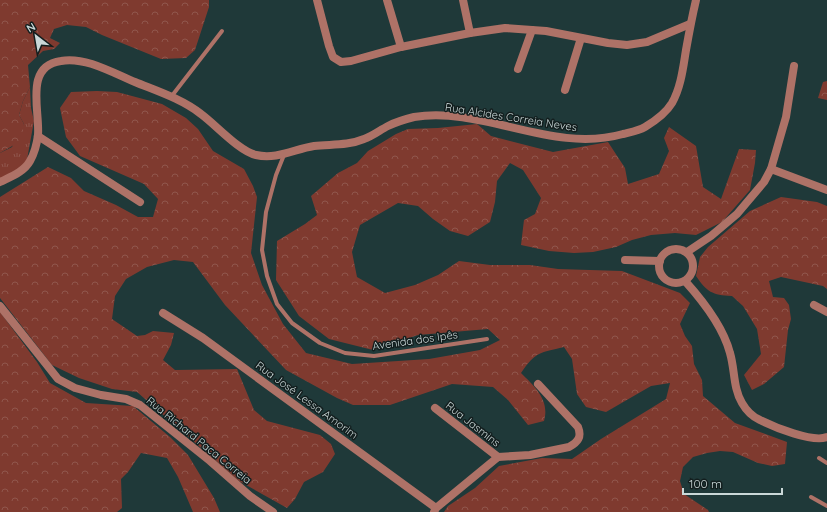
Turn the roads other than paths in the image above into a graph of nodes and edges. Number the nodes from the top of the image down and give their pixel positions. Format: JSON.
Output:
{"nodes":[{"id":1,"x":317,"y":0,"type":"edge"},
{"id":2,"x":387,"y":0,"type":"edge"},
{"id":3,"x":463,"y":0,"type":"edge"},
{"id":4,"x":696,"y":0,"type":"edge"},
{"id":5,"x":690,"y":24,"type":"junction"},
{"id":6,"x":222,"y":30,"type":"dead end"},
{"id":7,"x":532,"y":30,"type":"junction"},
{"id":8,"x":470,"y":33,"type":"junction"},
{"id":9,"x":581,"y":38,"type":"junction"},
{"id":10,"x":401,"y":47,"type":"junction"},
{"id":11,"x":794,"y":66,"type":"dead end"},
{"id":12,"x":518,"y":69,"type":"dead end"},
{"id":13,"x":565,"y":90,"type":"dead end"},
{"id":14,"x":171,"y":97,"type":"junction"},
{"id":15,"x":38,"y":136,"type":"junction"},
{"id":16,"x":284,"y":155,"type":"junction"},
{"id":17,"x":771,"y":169,"type":"junction"},
{"id":18,"x":0,"y":182,"type":"edge"},
{"id":19,"x":827,"y":190,"type":"edge"},
{"id":20,"x":140,"y":202,"type":"dead end"},
{"id":21,"x":687,"y":252,"type":"junction"},
{"id":22,"x":625,"y":260,"type":"dead end"},
{"id":23,"x":660,"y":261,"type":"junction"},
{"id":24,"x":685,"y":281,"type":"junction"},
{"id":25,"x":814,"y":305,"type":"dead end"},
{"id":26,"x":0,"y":306,"type":"edge"},
{"id":27,"x":827,"y":312,"type":"edge"},
{"id":28,"x":163,"y":313,"type":"dead end"},
{"id":29,"x":487,"y":339,"type":"dead end"},
{"id":30,"x":538,"y":384,"type":"dead end"},
{"id":31,"x":436,"y":408,"type":"dead end"},
{"id":32,"x":827,"y":437,"type":"edge"},
{"id":33,"x":498,"y":457,"type":"junction"},
{"id":34,"x":819,"y":458,"type":"dead end"},
{"id":35,"x":827,"y":464,"type":"edge"},
{"id":36,"x":811,"y":497,"type":"dead end"},
{"id":37,"x":827,"y":506,"type":"edge"},
{"id":38,"x":435,"y":510,"type":"edge"},
{"id":39,"x":273,"y":512,"type":"edge"}],
"edges":[{"from":1,"to":10,"type":"street"},
{"from":2,"to":10,"type":"street"},
{"from":3,"to":8,"type":"street"},
{"from":4,"to":5,"type":"street","name":"Rua Alcides Correia Neves"},
{"from":5,"to":9,"type":"street"},
{"from":5,"to":16,"type":"street","name":"Rua Alcides Correia Neves"},
{"from":6,"to":14,"type":"lane"},
{"from":7,"to":8,"type":"street"},
{"from":7,"to":9,"type":"street"},
{"from":7,"to":12,"type":"street"},
{"from":8,"to":10,"type":"street"},
{"from":9,"to":13,"type":"street"},
{"from":11,"to":17,"type":"street"},
{"from":14,"to":15,"type":"street","name":"Rua Alcides Correia Neves"},
{"from":14,"to":16,"type":"street","name":"Rua Alcides Correia Neves"},
{"from":15,"to":18,"type":"street","name":"Rua Alcides Correia Neves"},
{"from":15,"to":20,"type":"street"},
{"from":16,"to":29,"type":"lane","name":"Avenida dos Ipês"},
{"from":17,"to":19,"type":"street"},
{"from":17,"to":21,"type":"street"},
{"from":21,"to":23,"type":"street"},
{"from":21,"to":24,"type":"street"},
{"from":22,"to":23,"type":"street"},
{"from":23,"to":24,"type":"street"},
{"from":24,"to":32,"type":"street"},
{"from":25,"to":27,"type":"street"},
{"from":26,"to":39,"type":"street","name":"Rua Richard Paca Correia"},
{"from":28,"to":38,"type":"street","name":"Rua José Lessa Amorim"},
{"from":30,"to":33,"type":"street"},
{"from":31,"to":33,"type":"street","name":"Rua Jasmins"},
{"from":33,"to":38,"type":"street"},
{"from":34,"to":35,"type":"lane"},
{"from":36,"to":37,"type":"lane"}]}
